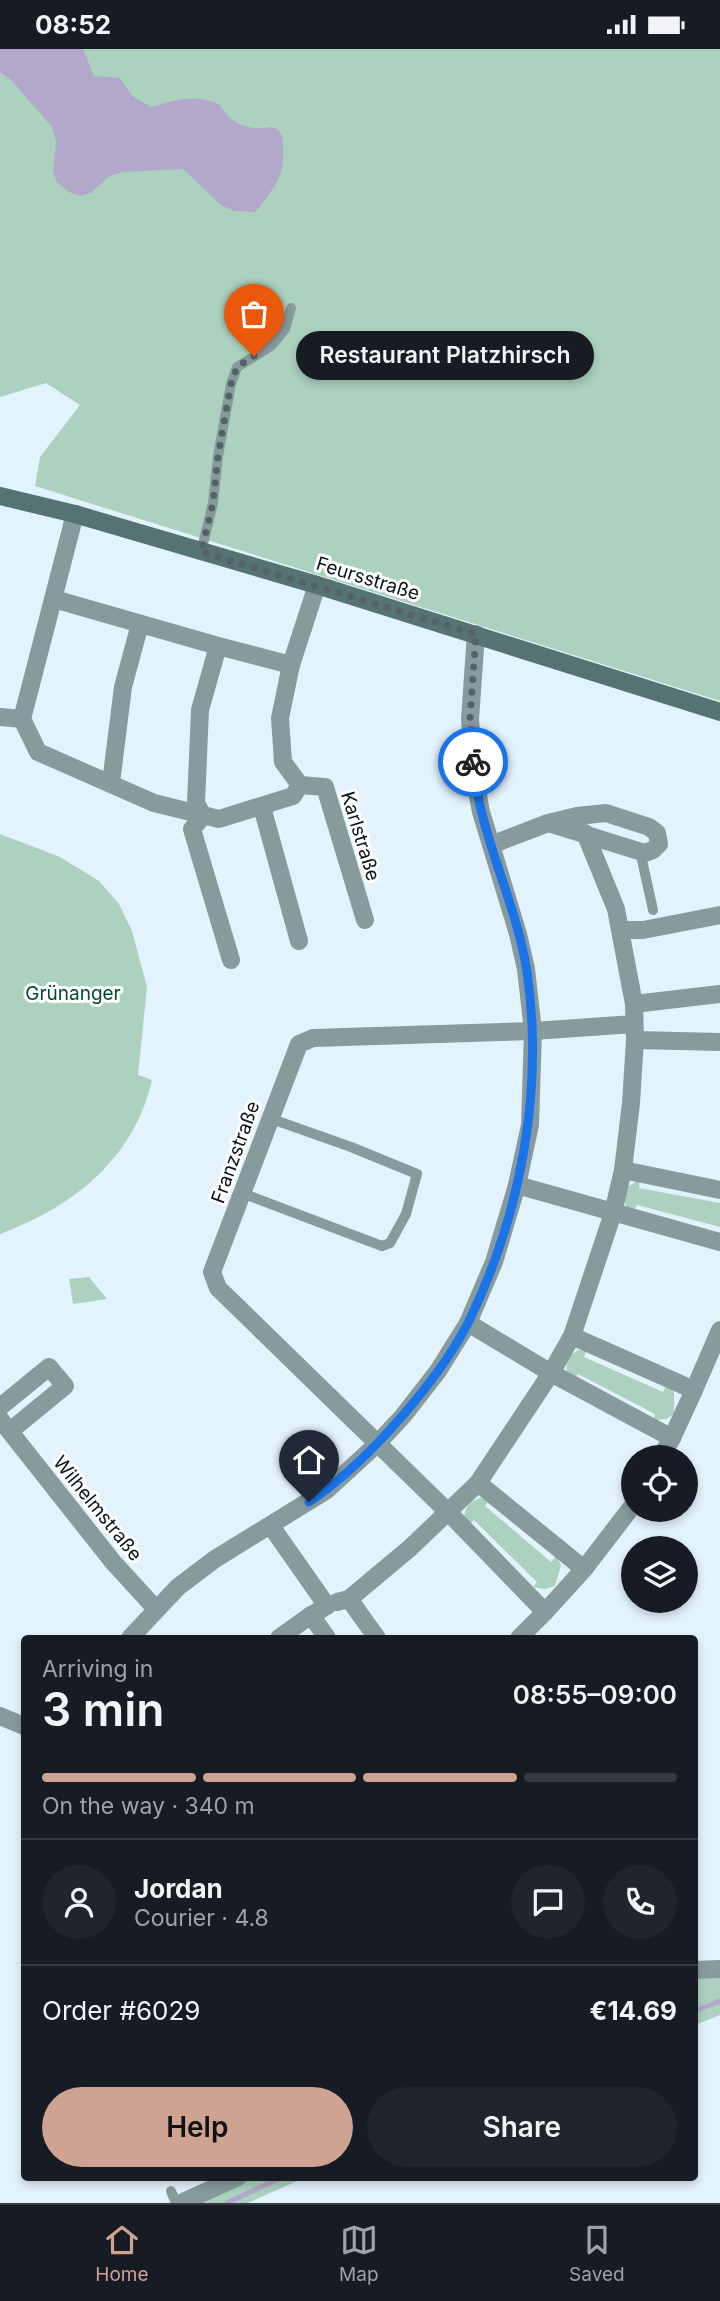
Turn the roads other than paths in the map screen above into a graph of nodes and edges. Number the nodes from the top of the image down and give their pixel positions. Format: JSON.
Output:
{"nodes":[{"id":1,"x":291,"y":308,"type":"dead end"},
{"id":2,"x":0,"y":496,"type":"edge"},
{"id":3,"x":75,"y":515,"type":"junction"},
{"id":4,"x":201,"y":552,"type":"junction"},
{"id":5,"x":317,"y":585,"type":"junction"},
{"id":6,"x":54,"y":599,"type":"junction"},
{"id":7,"x":140,"y":624,"type":"junction"},
{"id":8,"x":476,"y":634,"type":"junction"},
{"id":9,"x":218,"y":646,"type":"junction"},
{"id":10,"x":290,"y":666,"type":"junction"},
{"id":11,"x":720,"y":712,"type":"edge"},
{"id":12,"x":0,"y":717,"type":"edge"},
{"id":13,"x":22,"y":719,"type":"junction"},
{"id":14,"x":111,"y":783,"type":"junction"},
{"id":15,"x":300,"y":785,"type":"junction"},
{"id":16,"x":261,"y":807,"type":"junction"},
{"id":17,"x":203,"y":816,"type":"junction"},
{"id":18,"x":548,"y":823,"type":"junction"},
{"id":19,"x":585,"y":833,"type":"junction"},
{"id":20,"x":491,"y":845,"type":"junction"},
{"id":21,"x":640,"y":851,"type":"junction"},
{"id":22,"x":653,"y":910,"type":"dead end"},
{"id":23,"x":720,"y":915,"type":"edge"},
{"id":24,"x":365,"y":920,"type":"dead end"},
{"id":25,"x":622,"y":930,"type":"junction"},
{"id":26,"x":299,"y":940,"type":"dead end"},
{"id":27,"x":231,"y":960,"type":"dead end"},
{"id":28,"x":720,"y":994,"type":"edge"},
{"id":29,"x":634,"y":1004,"type":"junction"},
{"id":30,"x":533,"y":1031,"type":"junction"},
{"id":31,"x":634,"y":1032,"type":"junction"},
{"id":32,"x":720,"y":1042,"type":"edge"},
{"id":33,"x":269,"y":1118,"type":"junction"},
{"id":34,"x":623,"y":1170,"type":"junction"},
{"id":35,"x":517,"y":1185,"type":"junction"},
{"id":36,"x":720,"y":1190,"type":"edge"},
{"id":37,"x":242,"y":1193,"type":"junction"},
{"id":38,"x":613,"y":1213,"type":"junction"},
{"id":39,"x":720,"y":1242,"type":"edge"},
{"id":40,"x":468,"y":1323,"type":"junction"},
{"id":41,"x":720,"y":1330,"type":"edge"},
{"id":42,"x":572,"y":1336,"type":"junction"},
{"id":43,"x":551,"y":1373,"type":"junction"},
{"id":44,"x":694,"y":1389,"type":"junction"},
{"id":45,"x":0,"y":1407,"type":"edge"},
{"id":46,"x":5,"y":1425,"type":"edge"},
{"id":47,"x":672,"y":1438,"type":"junction"},
{"id":48,"x":377,"y":1444,"type":"junction"},
{"id":49,"x":668,"y":1445,"type":"edge"},
{"id":50,"x":478,"y":1483,"type":"junction"},
{"id":51,"x":449,"y":1513,"type":"junction"},
{"id":52,"x":621,"y":1521,"type":"edge"},
{"id":53,"x":271,"y":1526,"type":"junction"},
{"id":54,"x":584,"y":1569,"type":"junction"},
{"id":55,"x":349,"y":1599,"type":"junction"},
{"id":56,"x":327,"y":1606,"type":"junction"},
{"id":57,"x":156,"y":1609,"type":"junction"},
{"id":58,"x":545,"y":1612,"type":"junction"},
{"id":59,"x":311,"y":1615,"type":"junction"},
{"id":60,"x":133,"y":1635,"type":"edge"},
{"id":61,"x":283,"y":1635,"type":"edge"},
{"id":62,"x":325,"y":1635,"type":"edge"},
{"id":63,"x":375,"y":1635,"type":"edge"},
{"id":64,"x":522,"y":1635,"type":"edge"},
{"id":65,"x":0,"y":1716,"type":"edge"},
{"id":66,"x":21,"y":1725,"type":"edge"},
{"id":67,"x":720,"y":1969,"type":"edge"},
{"id":68,"x":698,"y":1970,"type":"edge"},
{"id":69,"x":227,"y":2181,"type":"edge"},
{"id":70,"x":176,"y":2199,"type":"edge"}],
"edges":[{"from":1,"to":4,"type":"lane"},
{"from":2,"to":3,"type":"street","name":"Feursstraße"},
{"from":3,"to":4,"type":"street","name":"Feursstraße"},
{"from":3,"to":6,"type":"street"},
{"from":4,"to":5,"type":"street","name":"Feursstraße"},
{"from":5,"to":8,"type":"street","name":"Feursstraße"},
{"from":5,"to":10,"type":"street"},
{"from":6,"to":7,"type":"street"},
{"from":6,"to":13,"type":"street"},
{"from":7,"to":9,"type":"street"},
{"from":7,"to":14,"type":"street"},
{"from":8,"to":11,"type":"street","name":"Feursstraße"},
{"from":8,"to":20,"type":"street"},
{"from":9,"to":10,"type":"street"},
{"from":9,"to":17,"type":"street"},
{"from":10,"to":15,"type":"street"},
{"from":12,"to":13,"type":"street"},
{"from":13,"to":14,"type":"street"},
{"from":14,"to":17,"type":"street"},
{"from":15,"to":16,"type":"street"},
{"from":15,"to":24,"type":"street","name":"Karlstraße"},
{"from":16,"to":17,"type":"street"},
{"from":16,"to":26,"type":"street"},
{"from":17,"to":27,"type":"street"},
{"from":18,"to":19,"type":"street"},
{"from":18,"to":20,"type":"street"},
{"from":18,"to":21,"type":"street"},
{"from":19,"to":21,"type":"street"},
{"from":19,"to":25,"type":"street"},
{"from":20,"to":30,"type":"street"},
{"from":21,"to":22,"type":"lane"},
{"from":23,"to":25,"type":"street"},
{"from":25,"to":29,"type":"street"},
{"from":28,"to":29,"type":"street"},
{"from":29,"to":31,"type":"street"},
{"from":30,"to":31,"type":"street","name":"Franzstraße"},
{"from":30,"to":33,"type":"street","name":"Franzstraße"},
{"from":30,"to":35,"type":"street"},
{"from":31,"to":32,"type":"street","name":"Franzstraße"},
{"from":31,"to":34,"type":"street"},
{"from":33,"to":37,"type":"street","name":"Franzstraße"},
{"from":33,"to":37,"type":"lane"},
{"from":34,"to":36,"type":"street"},
{"from":34,"to":38,"type":"street"},
{"from":35,"to":38,"type":"street"},
{"from":35,"to":40,"type":"street"},
{"from":37,"to":48,"type":"street","name":"Franzstraße"},
{"from":38,"to":39,"type":"street"},
{"from":38,"to":42,"type":"street"},
{"from":40,"to":43,"type":"street"},
{"from":40,"to":48,"type":"street"},
{"from":41,"to":44,"type":"street"},
{"from":42,"to":43,"type":"street"},
{"from":42,"to":44,"type":"street"},
{"from":43,"to":47,"type":"street"},
{"from":43,"to":50,"type":"street"},
{"from":44,"to":47,"type":"street"},
{"from":45,"to":46,"type":"street","name":"Wilhelmstraße"},
{"from":46,"to":57,"type":"street","name":"Wilhelmstraße"},
{"from":47,"to":49,"type":"street"},
{"from":48,"to":51,"type":"street","name":"Franzstraße"},
{"from":48,"to":53,"type":"street"},
{"from":50,"to":51,"type":"street"},
{"from":50,"to":54,"type":"street"},
{"from":51,"to":55,"type":"street"},
{"from":51,"to":58,"type":"street","name":"Franzstraße"},
{"from":52,"to":54,"type":"street"},
{"from":53,"to":56,"type":"street"},
{"from":53,"to":57,"type":"street"},
{"from":54,"to":58,"type":"street"},
{"from":55,"to":56,"type":"street"},
{"from":55,"to":63,"type":"street"},
{"from":56,"to":59,"type":"street"},
{"from":57,"to":60,"type":"street"},
{"from":58,"to":64,"type":"street"},
{"from":59,"to":61,"type":"street"},
{"from":59,"to":62,"type":"street"},
{"from":65,"to":66,"type":"street"},
{"from":67,"to":68,"type":"street"},
{"from":69,"to":70,"type":"street"}]}
